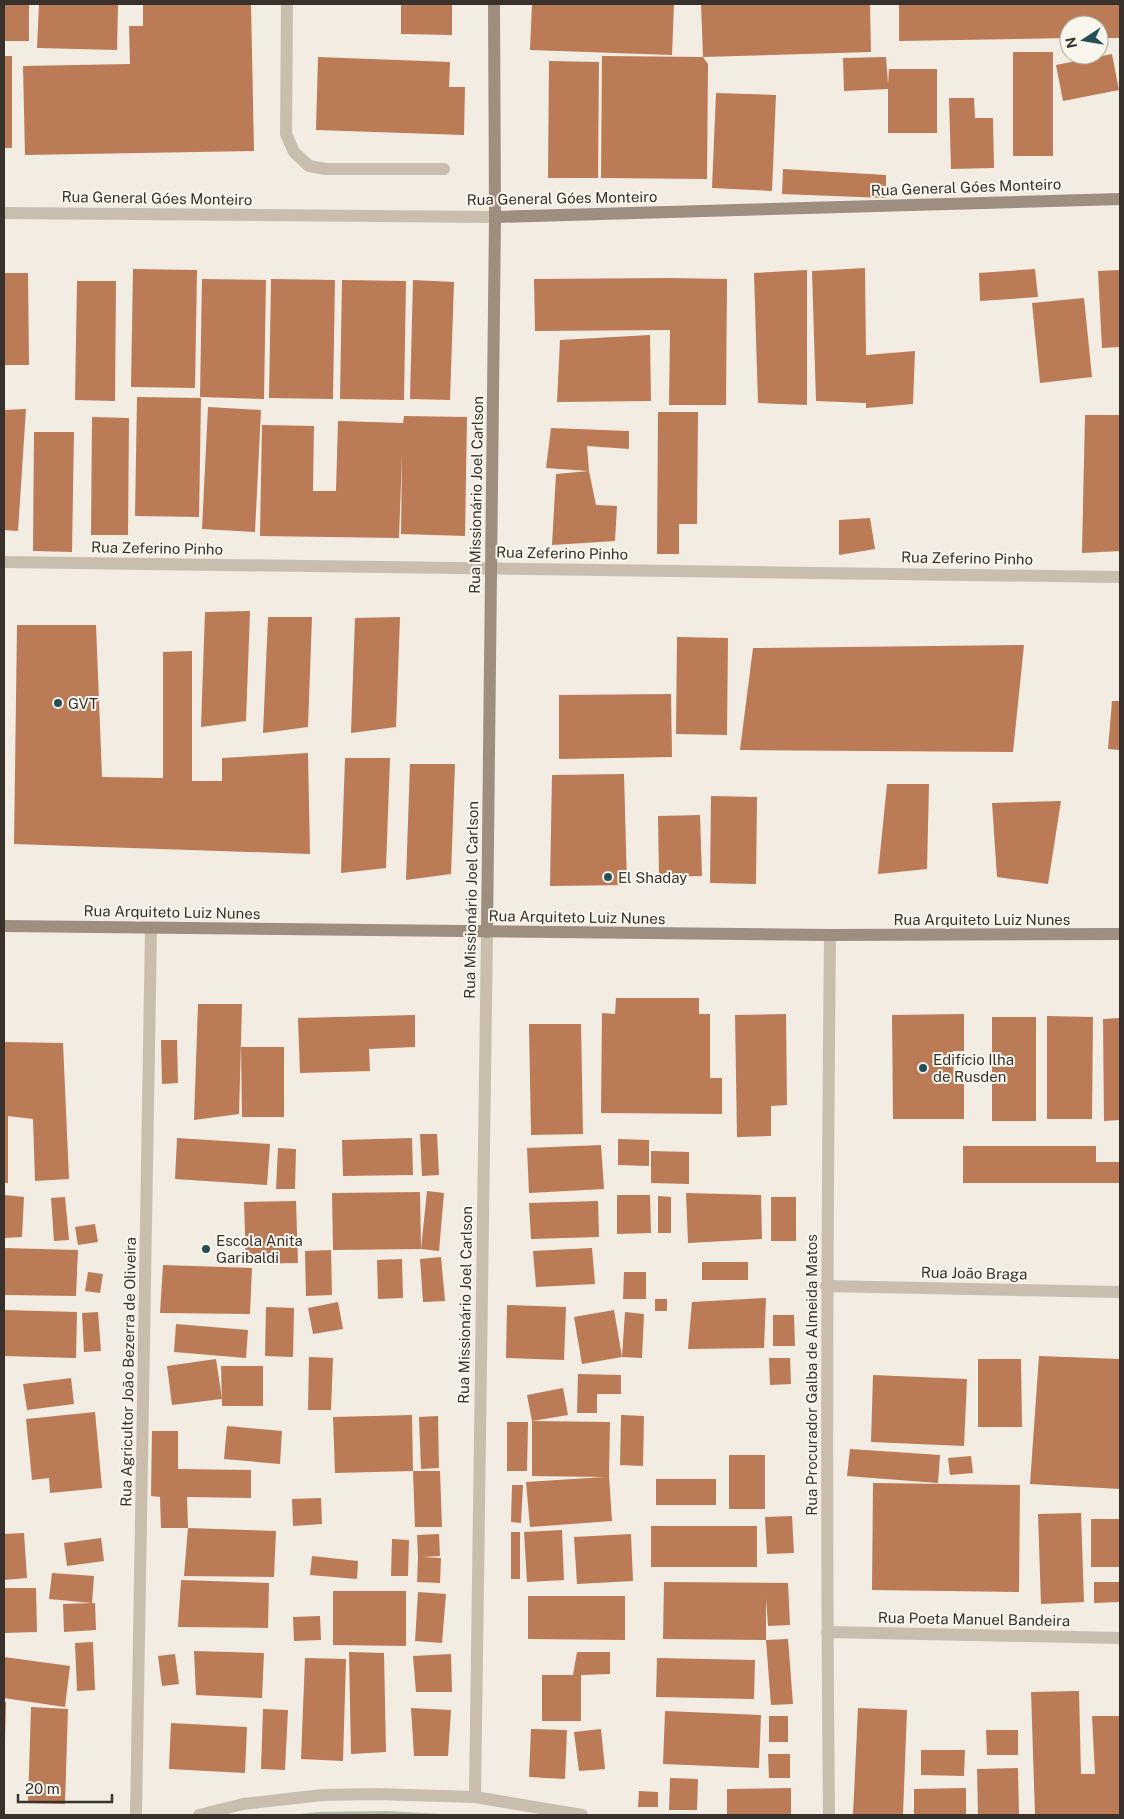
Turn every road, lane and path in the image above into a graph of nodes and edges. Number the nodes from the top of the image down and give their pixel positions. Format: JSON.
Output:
{"nodes":[{"id":1,"x":287,"y":4,"type":"edge"},
{"id":2,"x":494,"y":4,"type":"edge"},
{"id":3,"x":444,"y":169,"type":"dead end"},
{"id":4,"x":1120,"y":199,"type":"edge"},
{"id":5,"x":4,"y":213,"type":"edge"},
{"id":6,"x":495,"y":217,"type":"junction"},
{"id":7,"x":4,"y":562,"type":"edge"},
{"id":8,"x":491,"y":569,"type":"junction"},
{"id":9,"x":1120,"y":577,"type":"edge"},
{"id":10,"x":4,"y":926,"type":"edge"},
{"id":11,"x":151,"y":928,"type":"junction"},
{"id":12,"x":487,"y":932,"type":"junction"},
{"id":13,"x":1120,"y":934,"type":"edge"},
{"id":14,"x":830,"y":935,"type":"junction"},
{"id":15,"x":826,"y":1286,"type":"junction"},
{"id":16,"x":1120,"y":1292,"type":"edge"},
{"id":17,"x":827,"y":1632,"type":"junction"},
{"id":18,"x":1120,"y":1638,"type":"edge"},
{"id":19,"x":475,"y":1797,"type":"junction"},
{"id":20,"x":136,"y":1815,"type":"edge"},
{"id":21,"x":199,"y":1815,"type":"edge"},
{"id":22,"x":582,"y":1815,"type":"edge"},
{"id":23,"x":830,"y":1815,"type":"edge"}],
"edges":[{"from":1,"to":3,"type":"street"},
{"from":2,"to":6,"type":"main road","name":"Rua Missionário Joel Carlson"},
{"from":4,"to":6,"type":"main road","name":"Rua General Góes Monteiro"},
{"from":5,"to":6,"type":"street","name":"Rua General Góes Monteiro"},
{"from":6,"to":8,"type":"main road","name":"Rua Missionário Joel Carlson"},
{"from":7,"to":8,"type":"street","name":"Rua Zeferino Pinho"},
{"from":8,"to":9,"type":"street","name":"Rua Zeferino Pinho"},
{"from":8,"to":12,"type":"main road","name":"Rua Missionário Joel Carlson"},
{"from":10,"to":11,"type":"main road","name":"Rua Arquiteto Luiz Nunes"},
{"from":11,"to":12,"type":"main road","name":"Rua Arquiteto Luiz Nunes"},
{"from":11,"to":20,"type":"street","name":"Rua Agricultor João Bezerra de Oliveira"},
{"from":12,"to":14,"type":"main road","name":"Rua Arquiteto Luiz Nunes"},
{"from":12,"to":19,"type":"street","name":"Rua Missionário Joel Carlson"},
{"from":13,"to":14,"type":"main road","name":"Rua Arquiteto Luiz Nunes"},
{"from":14,"to":15,"type":"street","name":"Rua Procurador Galba de Almeida Matos"},
{"from":15,"to":16,"type":"street","name":"Rua João Braga"},
{"from":15,"to":17,"type":"street","name":"Rua Procurador Galba de Almeida Matos"},
{"from":17,"to":18,"type":"street","name":"Rua Poeta Manuel Bandeira"},
{"from":17,"to":23,"type":"street","name":"Rua Procurador Galba de Almeida Matos"},
{"from":19,"to":21,"type":"street"},
{"from":19,"to":22,"type":"street"}]}
